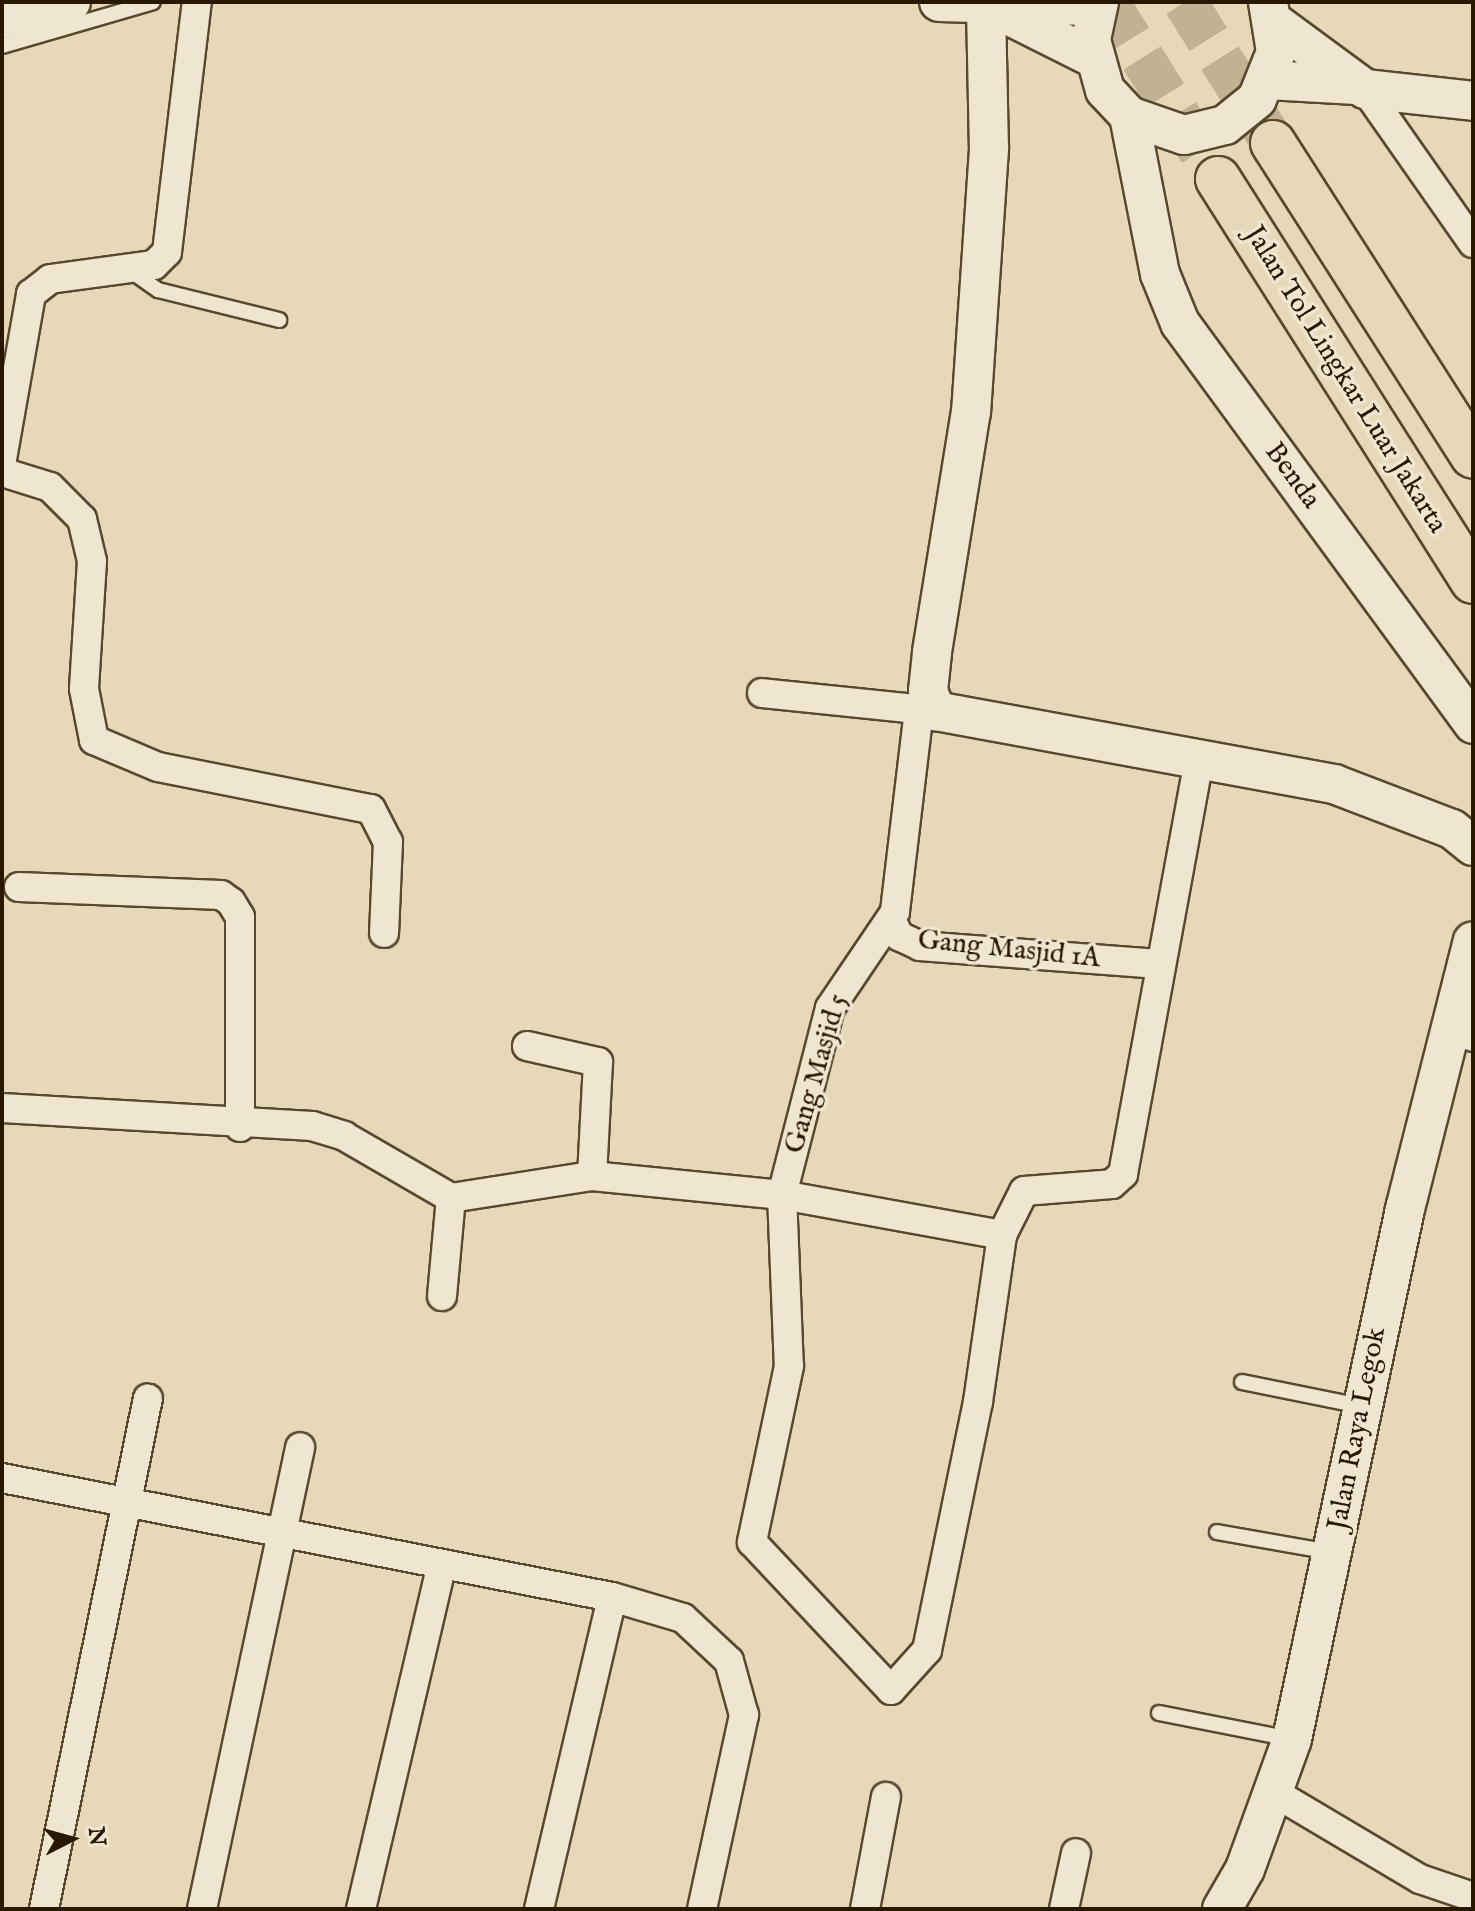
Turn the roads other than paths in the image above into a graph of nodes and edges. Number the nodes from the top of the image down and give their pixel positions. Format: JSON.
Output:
{"nodes":[{"id":1,"x":71,"y":2,"type":"edge"},
{"id":2,"x":153,"y":2,"type":"edge"},
{"id":3,"x":197,"y":2,"type":"edge"},
{"id":4,"x":939,"y":2,"type":"edge"},
{"id":5,"x":1098,"y":4,"type":"edge"},
{"id":6,"x":991,"y":8,"type":"junction"},
{"id":7,"x":1276,"y":10,"type":"edge"},
{"id":8,"x":2,"y":19,"type":"edge"},
{"id":9,"x":2,"y":46,"type":"edge"},
{"id":10,"x":1092,"y":57,"type":"junction"},
{"id":11,"x":1268,"y":80,"type":"junction"},
{"id":12,"x":1361,"y":87,"type":"junction"},
{"id":13,"x":1473,"y":101,"type":"edge"},
{"id":14,"x":1129,"y":116,"type":"junction"},
{"id":15,"x":1184,"y":135,"type":"junction"},
{"id":16,"x":1273,"y":143,"type":"tunnel mouth"},
{"id":17,"x":1218,"y":179,"type":"tunnel mouth"},
{"id":18,"x":1146,"y":212,"type":"junction"},
{"id":19,"x":1473,"y":243,"type":"edge"},
{"id":20,"x":127,"y":269,"type":"junction"},
{"id":21,"x":279,"y":320,"type":"dead end"},
{"id":22,"x":1473,"y":456,"type":"edge"},
{"id":23,"x":2,"y":459,"type":"edge"},
{"id":24,"x":2,"y":472,"type":"edge"},
{"id":25,"x":1473,"y":581,"type":"edge"},
{"id":26,"x":762,"y":693,"type":"dead end"},
{"id":27,"x":928,"y":711,"type":"junction"},
{"id":28,"x":1473,"y":724,"type":"edge"},
{"id":29,"x":1199,"y":761,"type":"junction"},
{"id":30,"x":1473,"y":846,"type":"edge"},
{"id":31,"x":19,"y":887,"type":"dead end"},
{"id":32,"x":892,"y":921,"type":"junction"},
{"id":33,"x":384,"y":933,"type":"dead end"},
{"id":34,"x":1473,"y":941,"type":"edge"},
{"id":35,"x":1158,"y":964,"type":"junction"},
{"id":36,"x":1461,"y":1033,"type":"edge"},
{"id":37,"x":527,"y":1046,"type":"dead end"},
{"id":38,"x":2,"y":1108,"type":"edge"},
{"id":39,"x":240,"y":1127,"type":"junction"},
{"id":40,"x":592,"y":1176,"type":"junction"},
{"id":41,"x":782,"y":1195,"type":"junction"},
{"id":42,"x":451,"y":1198,"type":"junction"},
{"id":43,"x":1002,"y":1235,"type":"junction"},
{"id":44,"x":442,"y":1296,"type":"dead end"},
{"id":45,"x":1242,"y":1382,"type":"dead end"},
{"id":46,"x":148,"y":1398,"type":"dead end"},
{"id":47,"x":1361,"y":1406,"type":"junction"},
{"id":48,"x":300,"y":1447,"type":"dead end"},
{"id":49,"x":2,"y":1478,"type":"edge"},
{"id":50,"x":126,"y":1503,"type":"junction"},
{"id":51,"x":282,"y":1532,"type":"junction"},
{"id":52,"x":1217,"y":1532,"type":"dead end"},
{"id":53,"x":1333,"y":1552,"type":"junction"},
{"id":54,"x":442,"y":1564,"type":"junction"},
{"id":55,"x":612,"y":1597,"type":"junction"},
{"id":56,"x":1159,"y":1713,"type":"dead end"},
{"id":57,"x":1292,"y":1739,"type":"junction"},
{"id":58,"x":1275,"y":1793,"type":"junction"},
{"id":59,"x":886,"y":1797,"type":"dead end"},
{"id":60,"x":1076,"y":1853,"type":"dead end"},
{"id":61,"x":1473,"y":1897,"type":"edge"},
{"id":62,"x":44,"y":1909,"type":"edge"},
{"id":63,"x":202,"y":1909,"type":"edge"},
{"id":64,"x":361,"y":1909,"type":"edge"},
{"id":65,"x":539,"y":1909,"type":"edge"},
{"id":66,"x":702,"y":1909,"type":"edge"},
{"id":67,"x":865,"y":1909,"type":"edge"},
{"id":68,"x":1064,"y":1909,"type":"edge"},
{"id":69,"x":1222,"y":1909,"type":"edge"}],
"edges":[{"from":1,"to":8,"type":"street"},
{"from":2,"to":9,"type":"lane"},
{"from":3,"to":20,"type":"street"},
{"from":4,"to":6,"type":"street"},
{"from":5,"to":6,"type":"street"},
{"from":5,"to":10,"type":"street"},
{"from":6,"to":10,"type":"street"},
{"from":6,"to":27,"type":"street"},
{"from":7,"to":11,"type":"street"},
{"from":7,"to":12,"type":"street"},
{"from":10,"to":14,"type":"street"},
{"from":11,"to":12,"type":"street"},
{"from":11,"to":15,"type":"street"},
{"from":12,"to":13,"type":"street"},
{"from":12,"to":19,"type":"street"},
{"from":14,"to":15,"type":"street"},
{"from":14,"to":18,"type":"street","name":"Benda"},
{"from":15,"to":18,"type":"street"},
{"from":16,"to":22,"type":"highway"},
{"from":17,"to":25,"type":"highway","name":"Jalan Tol Lingkar Luar Jakarta"},
{"from":18,"to":28,"type":"street","name":"Benda"},
{"from":20,"to":21,"type":"lane"},
{"from":20,"to":23,"type":"street"},
{"from":24,"to":33,"type":"street"},
{"from":26,"to":27,"type":"street"},
{"from":27,"to":29,"type":"street"},
{"from":27,"to":32,"type":"street","name":"Gang Masjid 1A"},
{"from":29,"to":30,"type":"street"},
{"from":29,"to":35,"type":"street"},
{"from":31,"to":39,"type":"street"},
{"from":32,"to":35,"type":"street","name":"Gang Masjid 1A"},
{"from":32,"to":41,"type":"street","name":"Gang Masjid 5"},
{"from":34,"to":36,"type":"street","name":"Jalan Raya Legok"},
{"from":35,"to":43,"type":"street"},
{"from":36,"to":47,"type":"street","name":"Jalan Raya Legok"},
{"from":37,"to":40,"type":"street"},
{"from":38,"to":39,"type":"street"},
{"from":39,"to":42,"type":"street"},
{"from":40,"to":41,"type":"street"},
{"from":40,"to":42,"type":"street"},
{"from":41,"to":43,"type":"street"},
{"from":41,"to":43,"type":"street","name":"Gang Masjid 5"},
{"from":42,"to":44,"type":"street"},
{"from":45,"to":47,"type":"lane"},
{"from":46,"to":50,"type":"street"},
{"from":47,"to":53,"type":"street","name":"Jalan Raya Legok"},
{"from":48,"to":51,"type":"street"},
{"from":49,"to":50,"type":"street"},
{"from":50,"to":51,"type":"street"},
{"from":50,"to":62,"type":"street"},
{"from":51,"to":54,"type":"street"},
{"from":51,"to":63,"type":"street"},
{"from":52,"to":53,"type":"lane"},
{"from":53,"to":57,"type":"street","name":"Jalan Raya Legok"},
{"from":54,"to":55,"type":"street"},
{"from":54,"to":64,"type":"street"},
{"from":55,"to":65,"type":"street"},
{"from":55,"to":66,"type":"street"},
{"from":56,"to":57,"type":"lane"},
{"from":57,"to":58,"type":"street","name":"Jalan Raya Legok"},
{"from":58,"to":61,"type":"street"},
{"from":58,"to":69,"type":"street","name":"Jalan Raya Legok"},
{"from":59,"to":67,"type":"street"},
{"from":60,"to":68,"type":"street"}]}
